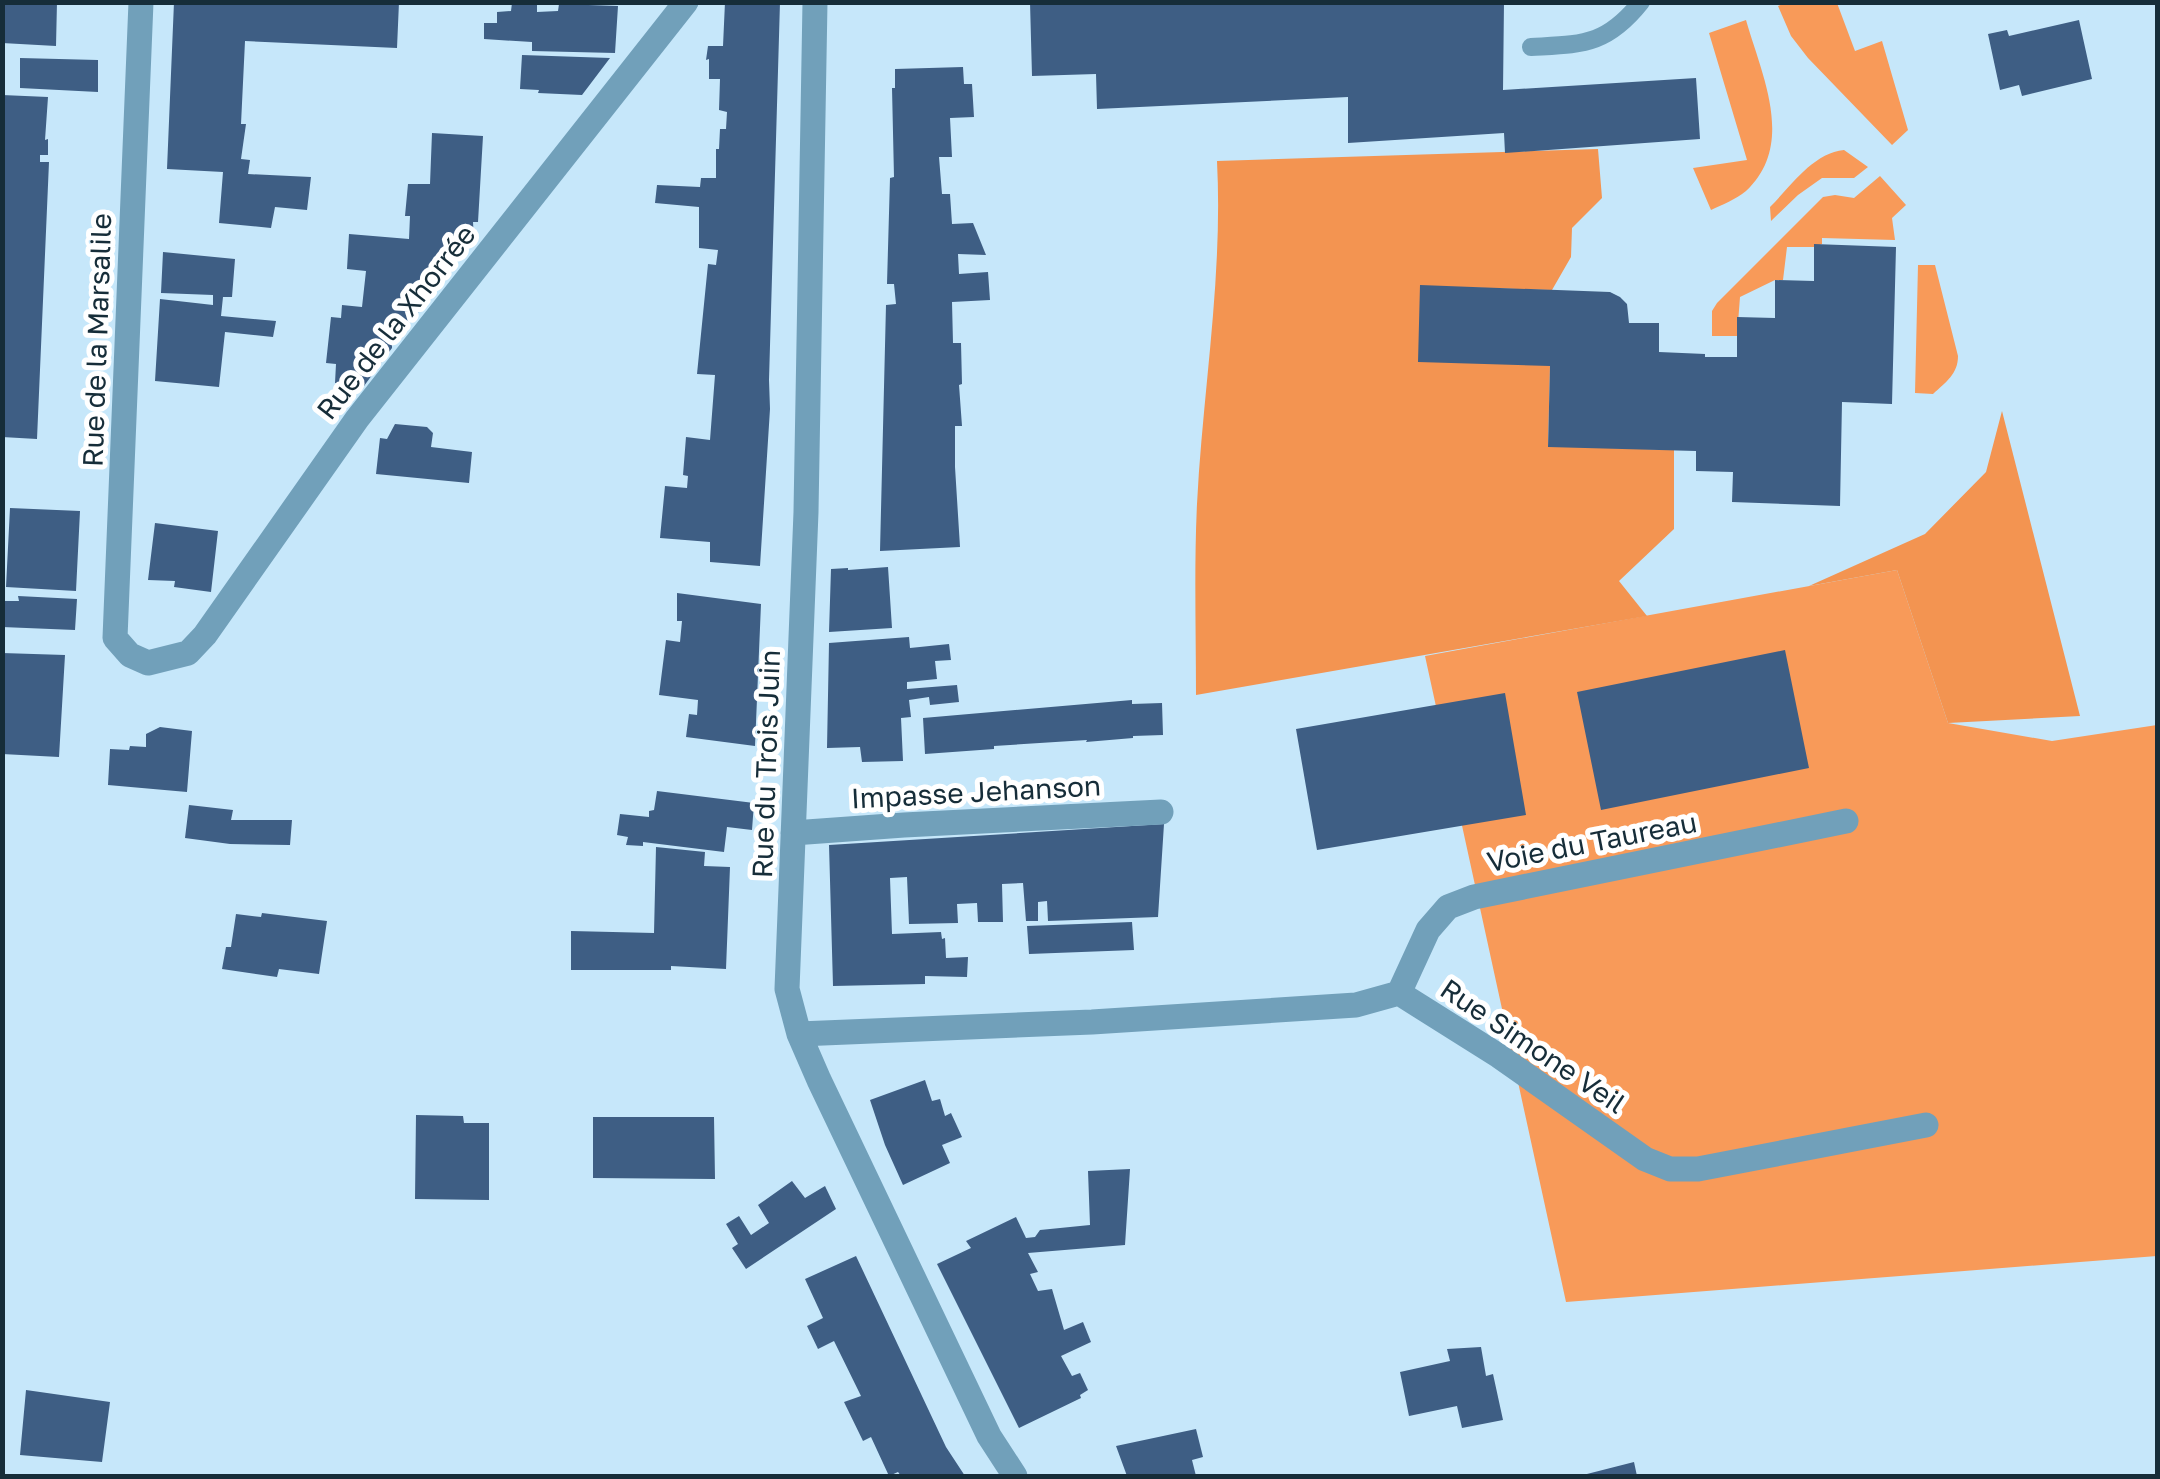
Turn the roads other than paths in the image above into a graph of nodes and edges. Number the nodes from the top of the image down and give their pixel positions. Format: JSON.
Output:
{"nodes":[{"id":1,"x":141,"y":2,"type":"edge"},
{"id":2,"x":686,"y":2,"type":"edge"},
{"id":3,"x":815,"y":2,"type":"edge"},
{"id":4,"x":1641,"y":2,"type":"edge"},
{"id":5,"x":1531,"y":47,"type":"dead end"},
{"id":6,"x":148,"y":663,"type":"joint"},
{"id":7,"x":1161,"y":812,"type":"dead end"},
{"id":8,"x":1846,"y":822,"type":"dead end"},
{"id":9,"x":794,"y":833,"type":"junction"},
{"id":10,"x":1399,"y":992,"type":"junction"},
{"id":11,"x":799,"y":1034,"type":"junction"},
{"id":12,"x":1926,"y":1125,"type":"dead end"},
{"id":13,"x":1015,"y":1476,"type":"edge"}],
"edges":[{"from":1,"to":6,"type":"street","name":"Rue de la Marsalile"},
{"from":2,"to":6,"type":"street","name":"Rue de la Xhorrée"},
{"from":3,"to":9,"type":"street","name":"Rue du Trois Juin"},
{"from":4,"to":5,"type":"lane"},
{"from":7,"to":9,"type":"street","name":"Impasse Jehanson"},
{"from":8,"to":10,"type":"street","name":"Voie du Taureau"},
{"from":9,"to":11,"type":"street","name":"Rue du Trois Juin"},
{"from":10,"to":11,"type":"street","name":"Rue Simone Veil"},
{"from":10,"to":12,"type":"street","name":"Rue Simone Veil"},
{"from":11,"to":13,"type":"street","name":"Rue du Trois Juin"}]}
